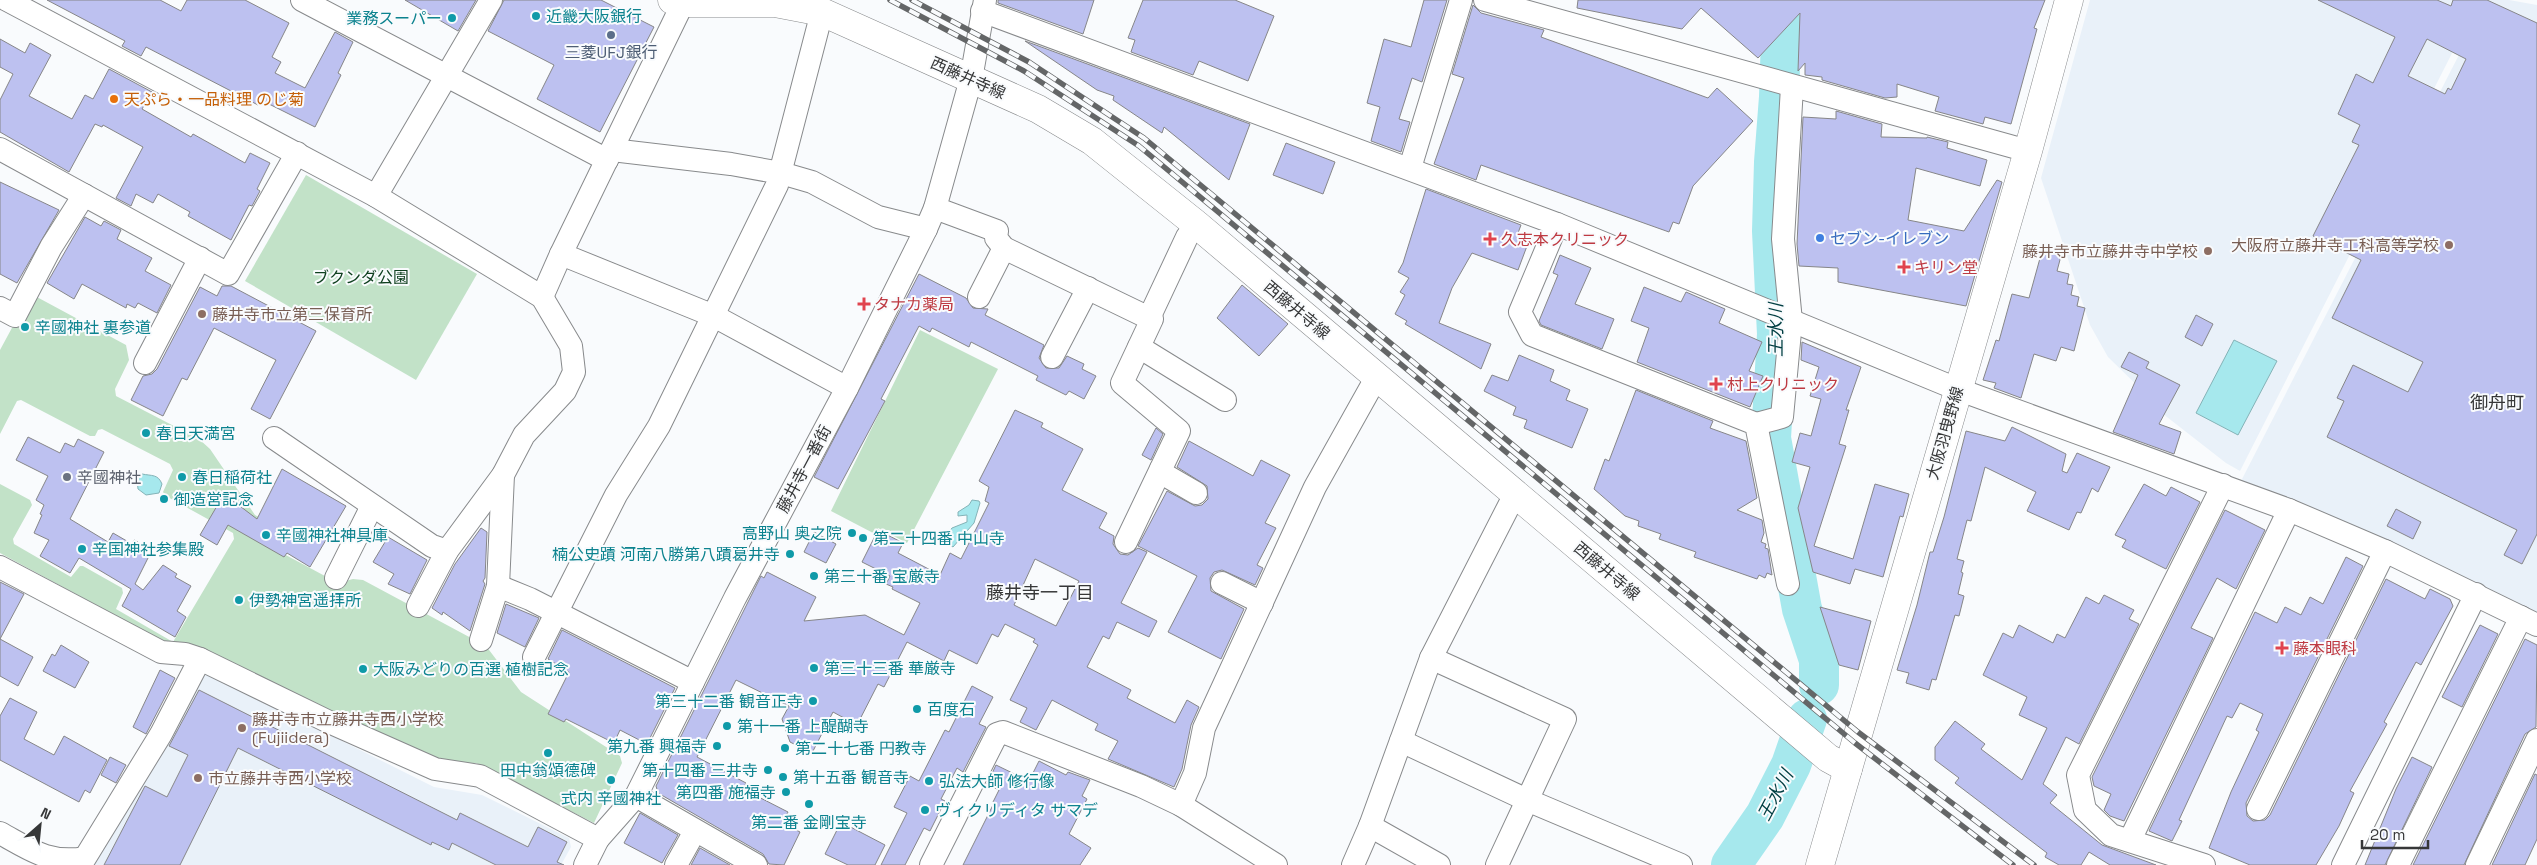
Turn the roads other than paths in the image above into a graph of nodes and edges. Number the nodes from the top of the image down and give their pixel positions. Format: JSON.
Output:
{"nodes":[{"id":1,"x":7,"y":0,"type":"edge"},
{"id":2,"x":302,"y":0,"type":"edge"},
{"id":3,"x":491,"y":0,"type":"edge"},
{"id":4,"x":1461,"y":0,"type":"edge"},
{"id":5,"x":1485,"y":0,"type":"edge"},
{"id":6,"x":2069,"y":0,"type":"edge"},
{"id":7,"x":678,"y":2,"type":"edge"},
{"id":8,"x":984,"y":5,"type":"edge"},
{"id":9,"x":822,"y":12,"type":"junction"},
{"id":10,"x":446,"y":76,"type":"junction"},
{"id":11,"x":971,"y":78,"type":"junction"},
{"id":12,"x":1792,"y":87,"type":"junction"},
{"id":13,"x":0,"y":149,"type":"edge"},
{"id":14,"x":2028,"y":151,"type":"junction"},
{"id":15,"x":297,"y":153,"type":"junction"},
{"id":16,"x":610,"y":155,"type":"junction"},
{"id":17,"x":1410,"y":168,"type":"junction"},
{"id":18,"x":780,"y":173,"type":"junction"},
{"id":19,"x":84,"y":195,"type":"junction"},
{"id":20,"x":376,"y":196,"type":"junction"},
{"id":21,"x":935,"y":208,"type":"junction"},
{"id":22,"x":1196,"y":224,"type":"junction"},
{"id":23,"x":1557,"y":224,"type":"junction"},
{"id":24,"x":926,"y":229,"type":"junction"},
{"id":25,"x":1004,"y":248,"type":"junction"},
{"id":26,"x":561,"y":254,"type":"junction"},
{"id":27,"x":200,"y":258,"type":"junction"},
{"id":28,"x":1088,"y":288,"type":"junction"},
{"id":29,"x":542,"y":297,"type":"junction"},
{"id":30,"x":978,"y":297,"type":"dead end"},
{"id":31,"x":0,"y":308,"type":"edge"},
{"id":32,"x":714,"y":316,"type":"junction"},
{"id":33,"x":1149,"y":318,"type":"junction"},
{"id":34,"x":1791,"y":321,"type":"junction"},
{"id":35,"x":1139,"y":348,"type":"junction"},
{"id":36,"x":1052,"y":357,"type":"dead end"},
{"id":37,"x":145,"y":363,"type":"dead end"},
{"id":38,"x":1376,"y":378,"type":"junction"},
{"id":39,"x":847,"y":388,"type":"junction"},
{"id":40,"x":1957,"y":390,"type":"junction"},
{"id":41,"x":1225,"y":400,"type":"dead end"},
{"id":42,"x":1756,"y":424,"type":"junction"},
{"id":43,"x":274,"y":438,"type":"dead end"},
{"id":44,"x":1161,"y":469,"type":"junction"},
{"id":45,"x":503,"y":475,"type":"junction"},
{"id":46,"x":2223,"y":485,"type":"junction"},
{"id":47,"x":1196,"y":493,"type":"dead end"},
{"id":48,"x":1515,"y":494,"type":"junction"},
{"id":49,"x":372,"y":506,"type":"junction"},
{"id":50,"x":2289,"y":510,"type":"junction"},
{"id":51,"x":1126,"y":542,"type":"dead end"},
{"id":52,"x":447,"y":551,"type":"junction"},
{"id":53,"x":2385,"y":551,"type":"junction"},
{"id":54,"x":0,"y":567,"type":"edge"},
{"id":55,"x":336,"y":578,"type":"dead end"},
{"id":56,"x":1222,"y":583,"type":"dead end"},
{"id":57,"x":1788,"y":584,"type":"dead end"},
{"id":58,"x":498,"y":586,"type":"junction"},
{"id":59,"x":2476,"y":594,"type":"junction"},
{"id":60,"x":1262,"y":603,"type":"junction"},
{"id":61,"x":418,"y":606,"type":"dead end"},
{"id":62,"x":556,"y":612,"type":"junction"},
{"id":63,"x":2529,"y":621,"type":"edge"},
{"id":64,"x":481,"y":640,"type":"dead end"},
{"id":65,"x":534,"y":657,"type":"dead end"},
{"id":66,"x":1431,"y":658,"type":"junction"},
{"id":67,"x":200,"y":659,"type":"junction"},
{"id":68,"x":693,"y":682,"type":"junction"},
{"id":69,"x":2537,"y":740,"type":"edge"},
{"id":70,"x":1401,"y":741,"type":"junction"},
{"id":71,"x":1848,"y":769,"type":"junction"},
{"id":72,"x":636,"y":796,"type":"junction"},
{"id":73,"x":1527,"y":800,"type":"junction"},
{"id":74,"x":1181,"y":805,"type":"junction"},
{"id":75,"x":2258,"y":809,"type":"dead end"},
{"id":76,"x":1370,"y":826,"type":"junction"},
{"id":77,"x":695,"y":831,"type":"junction"},
{"id":78,"x":0,"y":833,"type":"edge"},
{"id":79,"x":598,"y":839,"type":"junction"},
{"id":80,"x":2130,"y":840,"type":"junction"},
{"id":81,"x":40,"y":862,"type":"edge"},
{"id":82,"x":585,"y":865,"type":"edge"},
{"id":83,"x":676,"y":865,"type":"edge"},
{"id":84,"x":756,"y":865,"type":"edge"},
{"id":85,"x":931,"y":865,"type":"edge"},
{"id":86,"x":1276,"y":865,"type":"edge"},
{"id":87,"x":1353,"y":865,"type":"edge"},
{"id":88,"x":1439,"y":865,"type":"edge"},
{"id":89,"x":1497,"y":865,"type":"edge"},
{"id":90,"x":1681,"y":865,"type":"edge"},
{"id":91,"x":1820,"y":865,"type":"edge"},
{"id":92,"x":2204,"y":865,"type":"edge"},
{"id":93,"x":2343,"y":865,"type":"edge"},
{"id":94,"x":2398,"y":865,"type":"edge"},
{"id":95,"x":2477,"y":865,"type":"edge"}],
"edges":[{"from":1,"to":15,"type":"street"},
{"from":2,"to":10,"type":"street"},
{"from":3,"to":10,"type":"street"},
{"from":4,"to":17,"type":"street"},
{"from":5,"to":12,"type":"street"},
{"from":6,"to":14,"type":"main road","name":"大阪羽曳野線"},
{"from":7,"to":9,"type":"main road","name":"西藤井寺線"},
{"from":7,"to":16,"type":"street"},
{"from":8,"to":11,"type":"street","name":"藤井寺一番街"},
{"from":8,"to":17,"type":"street"},
{"from":9,"to":11,"type":"main road","name":"西藤井寺線"},
{"from":9,"to":18,"type":"street"},
{"from":10,"to":16,"type":"street"},
{"from":10,"to":20,"type":"street"},
{"from":11,"to":21,"type":"street","name":"藤井寺一番街"},
{"from":11,"to":22,"type":"main road","name":"西藤井寺線"},
{"from":12,"to":14,"type":"street"},
{"from":12,"to":34,"type":"street"},
{"from":13,"to":19,"type":"street"},
{"from":14,"to":40,"type":"main road","name":"大阪羽曳野線"},
{"from":15,"to":20,"type":"street"},
{"from":15,"to":27,"type":"street"},
{"from":16,"to":18,"type":"street"},
{"from":16,"to":26,"type":"street"},
{"from":17,"to":23,"type":"street"},
{"from":18,"to":24,"type":"street"},
{"from":18,"to":32,"type":"street"},
{"from":19,"to":27,"type":"street"},
{"from":19,"to":31,"type":"street"},
{"from":20,"to":29,"type":"street"},
{"from":21,"to":24,"type":"street","name":"藤井寺一番街"},
{"from":21,"to":25,"type":"street"},
{"from":22,"to":33,"type":"street"},
{"from":22,"to":38,"type":"main road","name":"西藤井寺線"},
{"from":23,"to":34,"type":"street"},
{"from":23,"to":42,"type":"street"},
{"from":24,"to":39,"type":"street","name":"藤井寺一番街"},
{"from":25,"to":28,"type":"street"},
{"from":25,"to":30,"type":"street"},
{"from":26,"to":29,"type":"street"},
{"from":26,"to":32,"type":"street"},
{"from":27,"to":37,"type":"street"},
{"from":28,"to":33,"type":"street"},
{"from":28,"to":36,"type":"street"},
{"from":29,"to":45,"type":"street"},
{"from":32,"to":39,"type":"street"},
{"from":32,"to":62,"type":"street"},
{"from":33,"to":35,"type":"street"},
{"from":34,"to":40,"type":"street"},
{"from":34,"to":42,"type":"street"},
{"from":35,"to":41,"type":"street"},
{"from":35,"to":44,"type":"street"},
{"from":38,"to":48,"type":"main road","name":"西藤井寺線"},
{"from":38,"to":60,"type":"street"},
{"from":39,"to":68,"type":"street","name":"藤井寺一番街"},
{"from":40,"to":46,"type":"street"},
{"from":40,"to":71,"type":"main road","name":"大阪羽曳野線"},
{"from":42,"to":57,"type":"street"},
{"from":43,"to":49,"type":"street"},
{"from":44,"to":47,"type":"street"},
{"from":44,"to":51,"type":"street"},
{"from":45,"to":52,"type":"street"},
{"from":45,"to":58,"type":"street"},
{"from":46,"to":50,"type":"street"},
{"from":46,"to":80,"type":"street"},
{"from":48,"to":66,"type":"street"},
{"from":48,"to":71,"type":"main road","name":"西藤井寺線"},
{"from":49,"to":52,"type":"street"},
{"from":49,"to":55,"type":"street"},
{"from":50,"to":53,"type":"street"},
{"from":50,"to":80,"type":"street"},
{"from":52,"to":61,"type":"street"},
{"from":53,"to":59,"type":"street"},
{"from":53,"to":75,"type":"street"},
{"from":54,"to":67,"type":"street"},
{"from":56,"to":60,"type":"street"},
{"from":58,"to":62,"type":"street"},
{"from":58,"to":64,"type":"street"},
{"from":59,"to":63,"type":"street"},
{"from":59,"to":93,"type":"street"},
{"from":60,"to":74,"type":"street"},
{"from":62,"to":65,"type":"street"},
{"from":62,"to":68,"type":"street"},
{"from":63,"to":94,"type":"street"},
{"from":66,"to":70,"type":"street"},
{"from":66,"to":73,"type":"street"},
{"from":67,"to":79,"type":"street"},
{"from":67,"to":81,"type":"street"},
{"from":68,"to":72,"type":"street","name":"藤井寺一番街"},
{"from":69,"to":95,"type":"street"},
{"from":70,"to":73,"type":"street"},
{"from":70,"to":76,"type":"street"},
{"from":71,"to":91,"type":"main road","name":"大阪羽曳野線"},
{"from":72,"to":77,"type":"street"},
{"from":72,"to":79,"type":"street","name":"藤井寺一番街"},
{"from":73,"to":89,"type":"street"},
{"from":73,"to":90,"type":"street"},
{"from":74,"to":85,"type":"street"},
{"from":74,"to":86,"type":"street"},
{"from":76,"to":87,"type":"street"},
{"from":76,"to":88,"type":"street"},
{"from":77,"to":83,"type":"street"},
{"from":77,"to":84,"type":"street"},
{"from":78,"to":81,"type":"street"},
{"from":79,"to":82,"type":"street","name":"藤井寺一番街"},
{"from":80,"to":92,"type":"street"}]}
